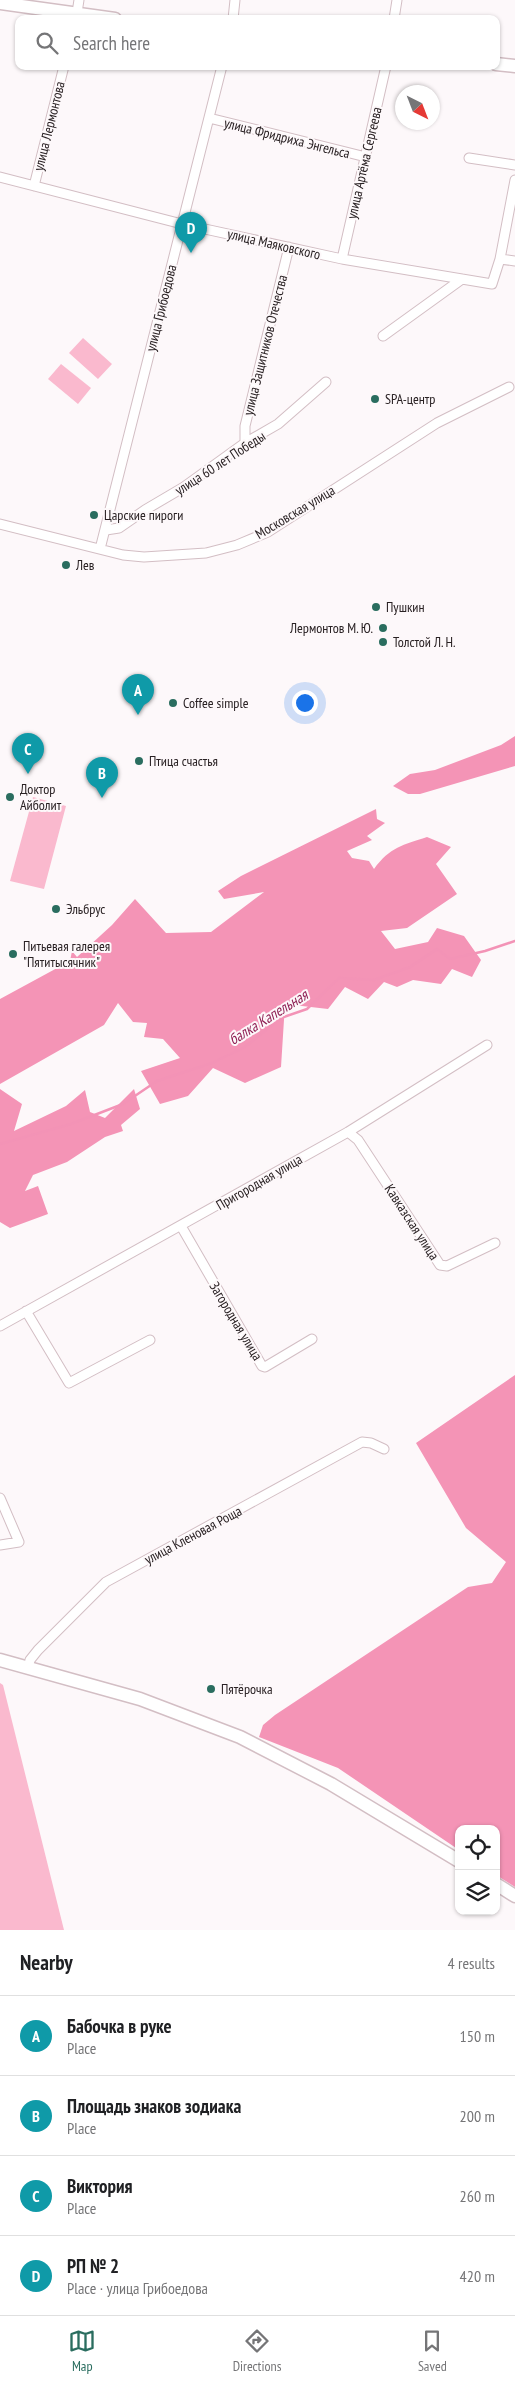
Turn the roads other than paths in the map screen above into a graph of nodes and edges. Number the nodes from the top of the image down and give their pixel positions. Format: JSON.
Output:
{"nodes":[{"id":1,"x":79,"y":0,"type":"edge"},
{"id":2,"x":235,"y":0,"type":"edge"},
{"id":3,"x":397,"y":0,"type":"edge"},
{"id":4,"x":0,"y":3,"type":"edge"},
{"id":5,"x":65,"y":15,"type":"edge"},
{"id":6,"x":76,"y":15,"type":"edge"},
{"id":7,"x":233,"y":15,"type":"edge"},
{"id":8,"x":395,"y":15,"type":"edge"},
{"id":9,"x":500,"y":64,"type":"edge"},
{"id":10,"x":515,"y":66,"type":"edge"},
{"id":11,"x":63,"y":70,"type":"edge"},
{"id":12,"x":221,"y":70,"type":"edge"},
{"id":13,"x":385,"y":70,"type":"edge"},
{"id":14,"x":208,"y":118,"type":"junction"},
{"id":15,"x":366,"y":158,"type":"junction"},
{"id":16,"x":469,"y":158,"type":"dead end"},
{"id":17,"x":515,"y":166,"type":"edge"},
{"id":18,"x":0,"y":177,"type":"edge"},
{"id":19,"x":515,"y":180,"type":"edge"},
{"id":20,"x":34,"y":186,"type":"junction"},
{"id":21,"x":182,"y":224,"type":"junction"},
{"id":22,"x":289,"y":247,"type":"junction"},
{"id":23,"x":342,"y":260,"type":"junction"},
{"id":24,"x":500,"y":260,"type":"junction"},
{"id":25,"x":515,"y":261,"type":"edge"},
{"id":26,"x":462,"y":279,"type":"junction"},
{"id":27,"x":383,"y":336,"type":"dead end"},
{"id":28,"x":326,"y":382,"type":"dead end"},
{"id":29,"x":509,"y":387,"type":"dead end"},
{"id":30,"x":245,"y":443,"type":"junction"},
{"id":31,"x":0,"y":524,"type":"edge"},
{"id":32,"x":106,"y":530,"type":"junction"},
{"id":33,"x":100,"y":549,"type":"junction"},
{"id":34,"x":487,"y":1045,"type":"dead end"},
{"id":35,"x":348,"y":1132,"type":"junction"},
{"id":36,"x":181,"y":1226,"type":"junction"},
{"id":37,"x":495,"y":1243,"type":"dead end"},
{"id":38,"x":26,"y":1311,"type":"junction"},
{"id":39,"x":0,"y":1326,"type":"edge"},
{"id":40,"x":312,"y":1339,"type":"dead end"},
{"id":41,"x":150,"y":1340,"type":"dead end"},
{"id":42,"x":384,"y":1449,"type":"dead end"},
{"id":43,"x":0,"y":1498,"type":"edge"},
{"id":44,"x":0,"y":1545,"type":"edge"},
{"id":45,"x":0,"y":1660,"type":"edge"},
{"id":46,"x":28,"y":1668,"type":"junction"},
{"id":47,"x":455,"y":1859,"type":"edge"},
{"id":48,"x":500,"y":1887,"type":"edge"},
{"id":49,"x":515,"y":1896,"type":"edge"}],
"edges":[{"from":1,"to":6,"type":"street"},
{"from":2,"to":7,"type":"street"},
{"from":3,"to":8,"type":"street"},
{"from":4,"to":5,"type":"street"},
{"from":9,"to":10,"type":"street"},
{"from":11,"to":20,"type":"street","name":"улица Лермонтова"},
{"from":12,"to":14,"type":"street","name":"улица Грибоедова"},
{"from":13,"to":15,"type":"street","name":"улица Артёма Сергеева"},
{"from":14,"to":15,"type":"street","name":"улица Фридриха Энгельса"},
{"from":14,"to":21,"type":"street","name":"улица Грибоедова"},
{"from":15,"to":23,"type":"street","name":"улица Артёма Сергеева"},
{"from":16,"to":17,"type":"street"},
{"from":18,"to":20,"type":"street","name":"улица Маяковского"},
{"from":19,"to":24,"type":"street"},
{"from":20,"to":21,"type":"street","name":"улица Маяковского"},
{"from":21,"to":22,"type":"street","name":"улица Маяковского"},
{"from":21,"to":32,"type":"street","name":"улица Грибоедова"},
{"from":22,"to":23,"type":"street","name":"улица Маяковского"},
{"from":22,"to":30,"type":"street","name":"улица Защитников Отечества"},
{"from":23,"to":26,"type":"street","name":"улица Маяковского"},
{"from":24,"to":25,"type":"street"},
{"from":24,"to":26,"type":"street","name":"улица Маяковского"},
{"from":26,"to":27,"type":"street"},
{"from":28,"to":30,"type":"street","name":"улица 60 лет Победы"},
{"from":29,"to":33,"type":"street","name":"Московская улица"},
{"from":30,"to":32,"type":"street","name":"улица 60 лет Победы"},
{"from":31,"to":33,"type":"street","name":"Московская улица"},
{"from":32,"to":33,"type":"street","name":"улица Грибоедова"},
{"from":34,"to":35,"type":"street","name":"Пригородная улица"},
{"from":35,"to":36,"type":"street","name":"Пригородная улица"},
{"from":35,"to":37,"type":"street","name":"Кавказская улица"},
{"from":36,"to":38,"type":"street","name":"Пригородная улица"},
{"from":36,"to":40,"type":"street","name":"Загородная улица"},
{"from":38,"to":39,"type":"street","name":"Пригородная улица"},
{"from":38,"to":41,"type":"street"},
{"from":42,"to":46,"type":"street","name":"улица Кленовая Роща"},
{"from":43,"to":44,"type":"street"},
{"from":45,"to":46,"type":"street"},
{"from":46,"to":47,"type":"street"},
{"from":48,"to":49,"type":"street"}]}
